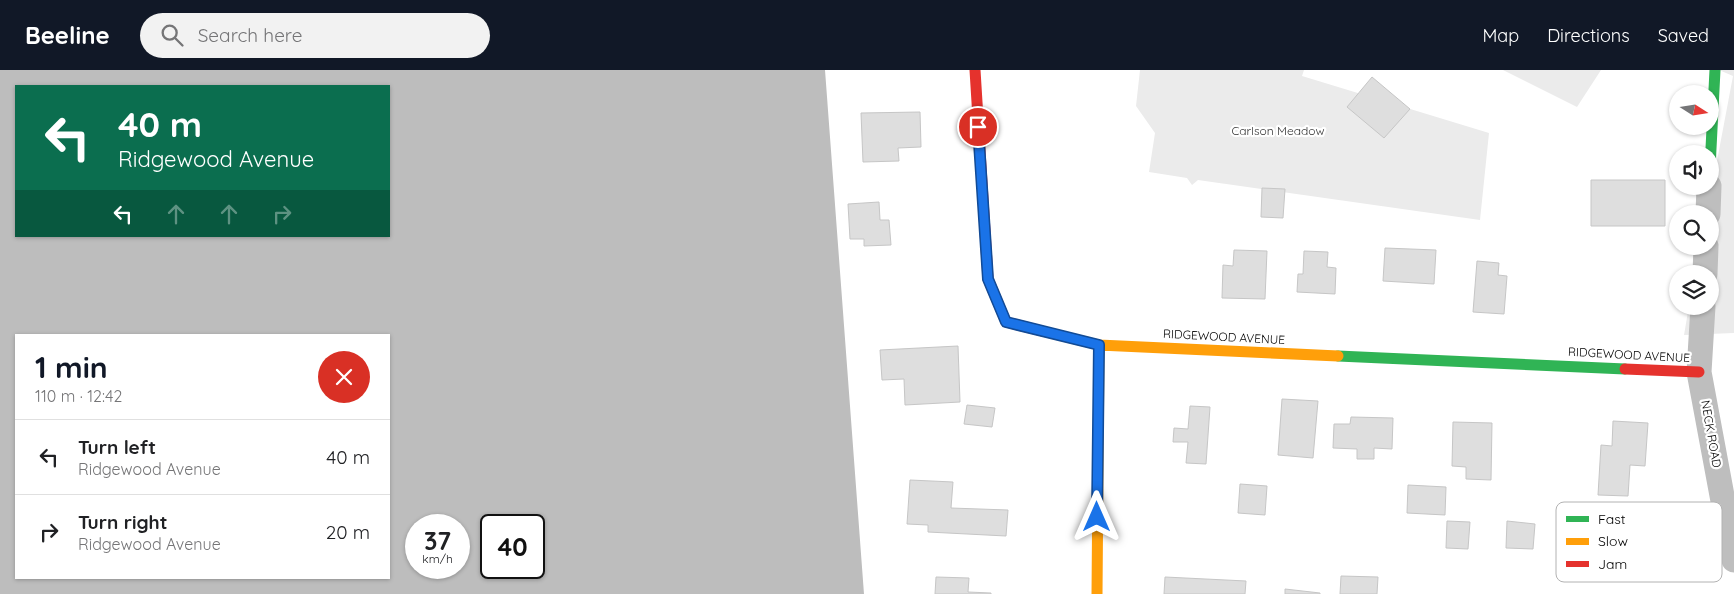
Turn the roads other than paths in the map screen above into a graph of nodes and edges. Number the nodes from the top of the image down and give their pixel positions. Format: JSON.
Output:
{"nodes":[{"id":1,"x":975,"y":70,"type":"edge"},
{"id":2,"x":1715,"y":70,"type":"edge"},
{"id":3,"x":1711,"y":145,"type":"edge"},
{"id":4,"x":1703,"y":315,"type":"edge"},
{"id":5,"x":1099,"y":345,"type":"junction"},
{"id":6,"x":1700,"y":372,"type":"junction"},
{"id":7,"x":1734,"y":560,"type":"edge"},
{"id":8,"x":1096,"y":594,"type":"edge"}],
"edges":[{"from":1,"to":5,"type":"street","name":"RIDGEWOOD AVENUE"},
{"from":2,"to":3,"type":"street"},
{"from":4,"to":6,"type":"street","name":"NECK ROAD"},
{"from":5,"to":6,"type":"street","name":"RIDGEWOOD AVENUE"},
{"from":5,"to":8,"type":"street"},
{"from":6,"to":7,"type":"street","name":"NECK ROAD"}]}
